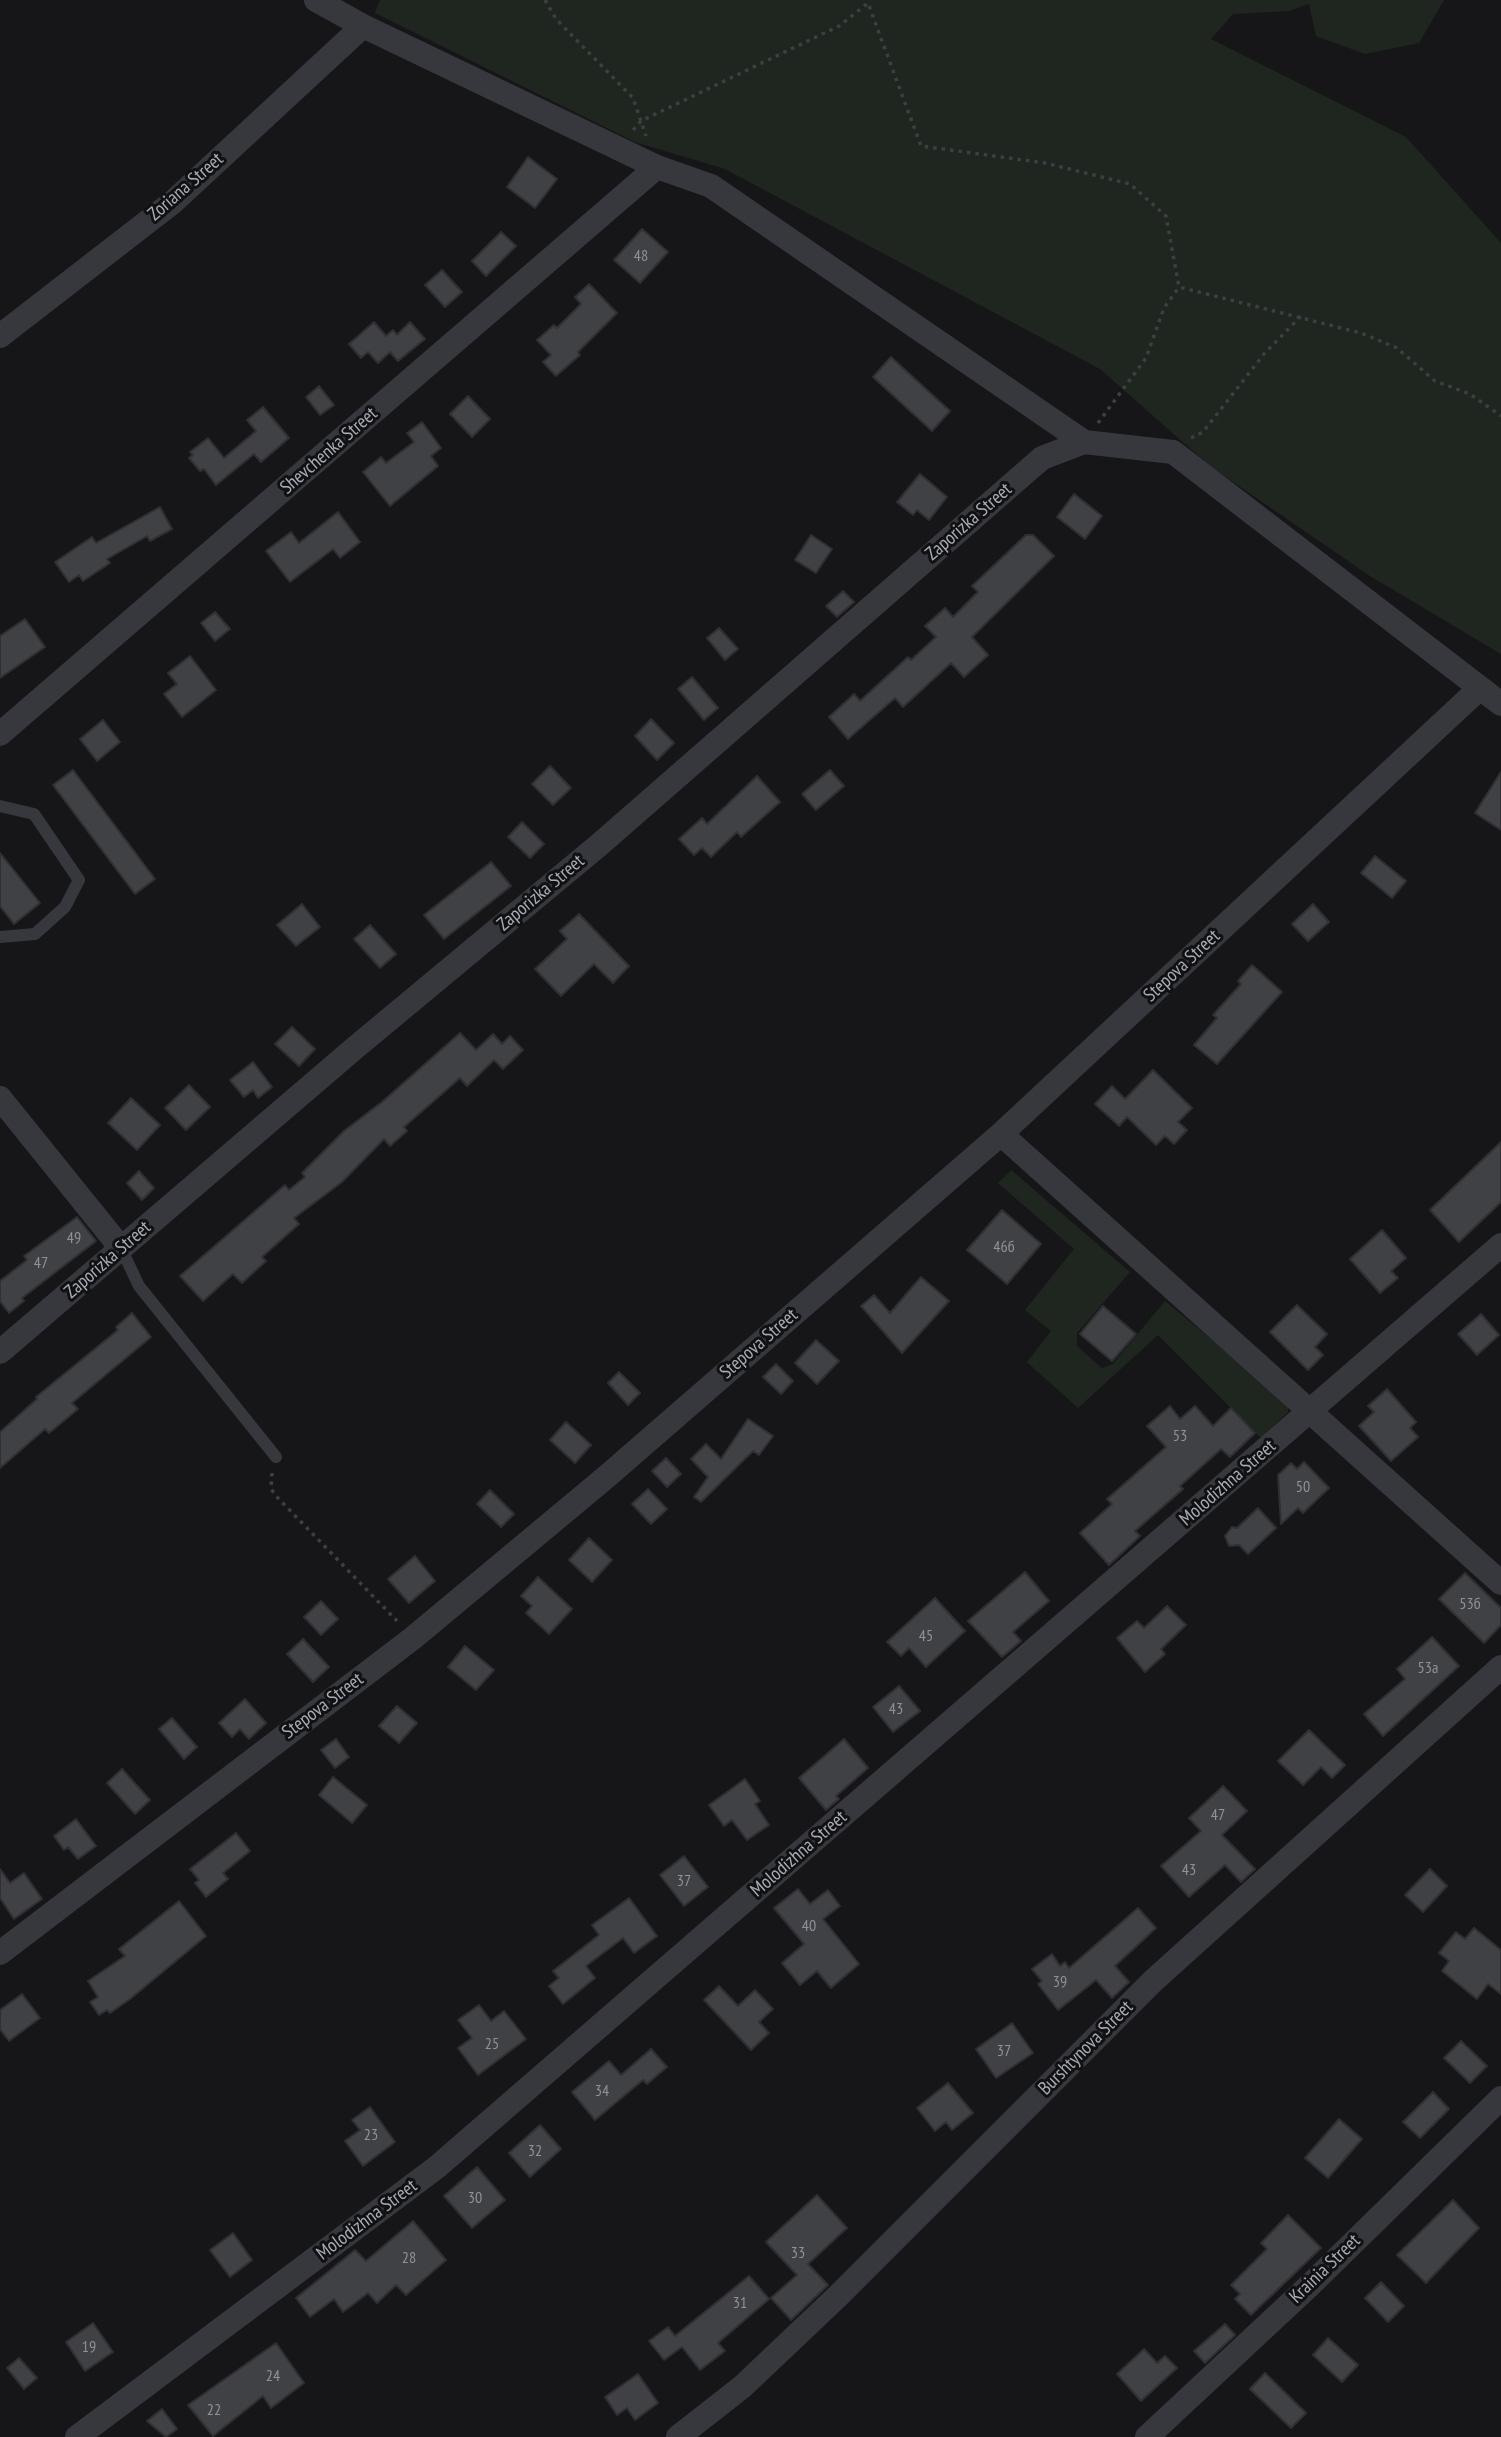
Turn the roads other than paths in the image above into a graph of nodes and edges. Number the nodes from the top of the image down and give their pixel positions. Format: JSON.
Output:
{"nodes":[{"id":1,"x":316,"y":0,"type":"edge"},
{"id":2,"x":363,"y":26,"type":"junction"},
{"id":3,"x":657,"y":167,"type":"junction"},
{"id":4,"x":0,"y":336,"type":"edge"},
{"id":5,"x":1084,"y":442,"type":"junction"},
{"id":6,"x":1479,"y":689,"type":"junction"},
{"id":7,"x":1501,"y":704,"type":"edge"},
{"id":8,"x":0,"y":734,"type":"edge"},
{"id":9,"x":0,"y":806,"type":"edge"},
{"id":10,"x":0,"y":937,"type":"edge"},
{"id":11,"x":0,"y":1098,"type":"edge"},
{"id":12,"x":1000,"y":1134,"type":"junction"},
{"id":13,"x":1501,"y":1245,"type":"edge"},
{"id":14,"x":121,"y":1248,"type":"junction"},
{"id":15,"x":0,"y":1352,"type":"edge"},
{"id":16,"x":1312,"y":1411,"type":"junction"},
{"id":17,"x":276,"y":1457,"type":"road end"},
{"id":18,"x":1501,"y":1583,"type":"edge"},
{"id":19,"x":1501,"y":1667,"type":"edge"},
{"id":20,"x":0,"y":1954,"type":"edge"},
{"id":21,"x":1501,"y":2098,"type":"edge"},
{"id":22,"x":77,"y":2437,"type":"edge"},
{"id":23,"x":678,"y":2437,"type":"edge"},
{"id":24,"x":1147,"y":2437,"type":"edge"}],
"edges":[{"from":1,"to":2,"type":"street"},
{"from":2,"to":3,"type":"street"},
{"from":2,"to":4,"type":"street","name":"Zoriana Street"},
{"from":3,"to":5,"type":"street"},
{"from":3,"to":8,"type":"street","name":"Shevchenka Street"},
{"from":5,"to":6,"type":"street"},
{"from":5,"to":14,"type":"street","name":"Zaporizka Street"},
{"from":6,"to":7,"type":"street"},
{"from":6,"to":12,"type":"street","name":"Stepova Street"},
{"from":9,"to":10,"type":"lane"},
{"from":11,"to":14,"type":"street"},
{"from":12,"to":16,"type":"street"},
{"from":12,"to":20,"type":"street","name":"Stepova Street"},
{"from":13,"to":16,"type":"street","name":"Molodizhna Street"},
{"from":14,"to":15,"type":"street","name":"Zaporizka Street"},
{"from":14,"to":17,"type":"lane"},
{"from":16,"to":18,"type":"street"},
{"from":16,"to":22,"type":"street","name":"Molodizhna Street"},
{"from":19,"to":23,"type":"street","name":"Burshtynova Street"},
{"from":21,"to":24,"type":"street","name":"Krainia Street"}]}
